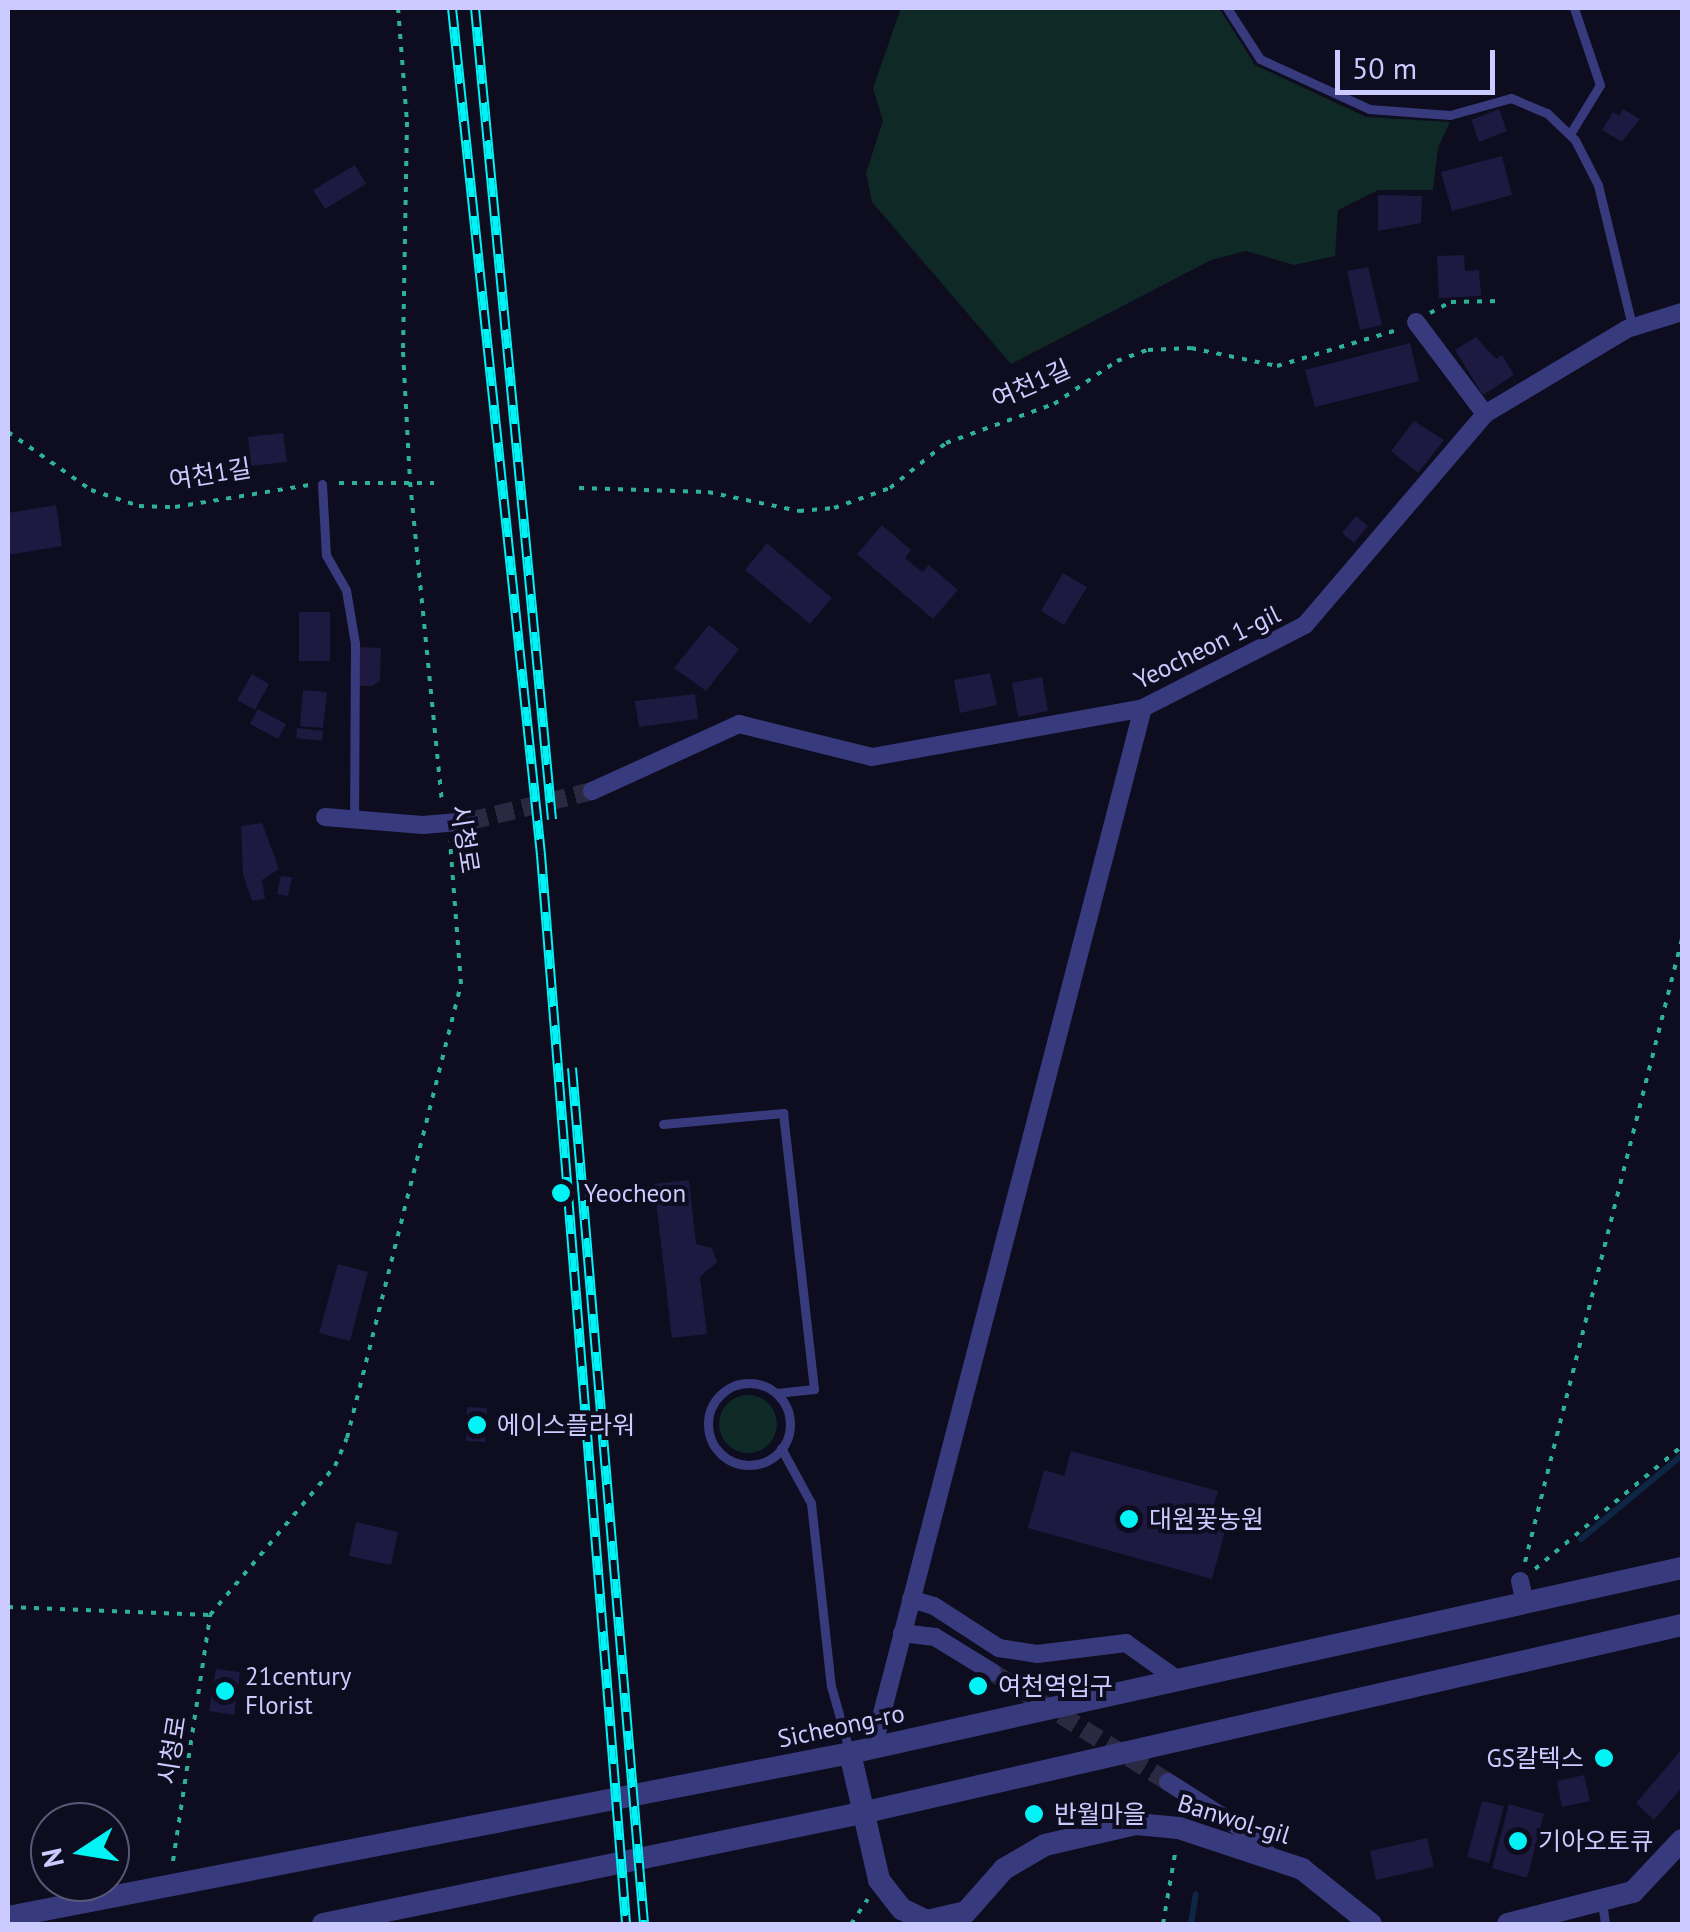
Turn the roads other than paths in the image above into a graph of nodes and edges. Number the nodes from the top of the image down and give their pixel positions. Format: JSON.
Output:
{"nodes":[{"id":1,"x":1227,"y":8,"type":"edge"},
{"id":2,"x":1574,"y":8,"type":"edge"},
{"id":3,"x":1570,"y":134,"type":"junction"},
{"id":4,"x":1682,"y":312,"type":"edge"},
{"id":5,"x":1416,"y":322,"type":"road end"},
{"id":6,"x":1632,"y":326,"type":"junction"},
{"id":7,"x":1486,"y":414,"type":"junction"},
{"id":8,"x":322,"y":484,"type":"road end"},
{"id":9,"x":1144,"y":708,"type":"junction"},
{"id":10,"x":592,"y":791,"type":"tunnel mouth"},
{"id":11,"x":326,"y":817,"type":"dead end"},
{"id":12,"x":354,"y":820,"type":"junction"},
{"id":13,"x":470,"y":821,"type":"tunnel mouth"},
{"id":14,"x":663,"y":1124,"type":"dead end"},
{"id":15,"x":776,"y":1393,"type":"junction"},
{"id":16,"x":781,"y":1448,"type":"junction"},
{"id":17,"x":1682,"y":1568,"type":"edge"},
{"id":18,"x":911,"y":1599,"type":"junction"},
{"id":19,"x":1682,"y":1625,"type":"edge"},
{"id":20,"x":902,"y":1633,"type":"junction"},
{"id":21,"x":992,"y":1672,"type":"tunnel mouth"},
{"id":22,"x":1178,"y":1680,"type":"junction"},
{"id":23,"x":861,"y":1750,"type":"junction"},
{"id":24,"x":1168,"y":1782,"type":"tunnel mouth"},
{"id":25,"x":866,"y":1812,"type":"junction"},
{"id":26,"x":1682,"y":1840,"type":"edge"},
{"id":27,"x":1268,"y":1855,"type":"junction"},
{"id":28,"x":1603,"y":1913,"type":"edge"},
{"id":29,"x":8,"y":1918,"type":"edge"},
{"id":30,"x":324,"y":1924,"type":"edge"},
{"id":31,"x":1370,"y":1924,"type":"edge"},
{"id":32,"x":1508,"y":1924,"type":"edge"}],
"edges":[{"from":1,"to":3,"type":"lane"},
{"from":2,"to":3,"type":"lane"},
{"from":3,"to":6,"type":"lane"},
{"from":4,"to":6,"type":"street","name":"Yeocheon 1-gil"},
{"from":5,"to":7,"type":"street"},
{"from":6,"to":7,"type":"street","name":"Yeocheon 1-gil"},
{"from":7,"to":9,"type":"street","name":"Yeocheon 1-gil"},
{"from":8,"to":12,"type":"lane"},
{"from":9,"to":10,"type":"street","name":"Yeocheon 1-gil"},
{"from":9,"to":18,"type":"street"},
{"from":11,"to":12,"type":"street"},
{"from":12,"to":13,"type":"street"},
{"from":14,"to":15,"type":"lane"},
{"from":15,"to":16,"type":"lane"},
{"from":15,"to":16,"type":"lane"},
{"from":16,"to":23,"type":"lane"},
{"from":17,"to":22,"type":"street","name":"Sicheong-ro"},
{"from":18,"to":20,"type":"street"},
{"from":18,"to":22,"type":"street"},
{"from":19,"to":25,"type":"street"},
{"from":20,"to":21,"type":"street"},
{"from":20,"to":23,"type":"street"},
{"from":22,"to":23,"type":"street","name":"Sicheong-ro"},
{"from":23,"to":25,"type":"street"},
{"from":23,"to":29,"type":"street","name":"Sicheong-ro"},
{"from":24,"to":27,"type":"street"},
{"from":25,"to":27,"type":"street","name":"Banwol-gil"},
{"from":25,"to":30,"type":"street"},
{"from":26,"to":28,"type":"street"},
{"from":27,"to":31,"type":"street","name":"Banwol-gil"},
{"from":28,"to":32,"type":"street"}]}
